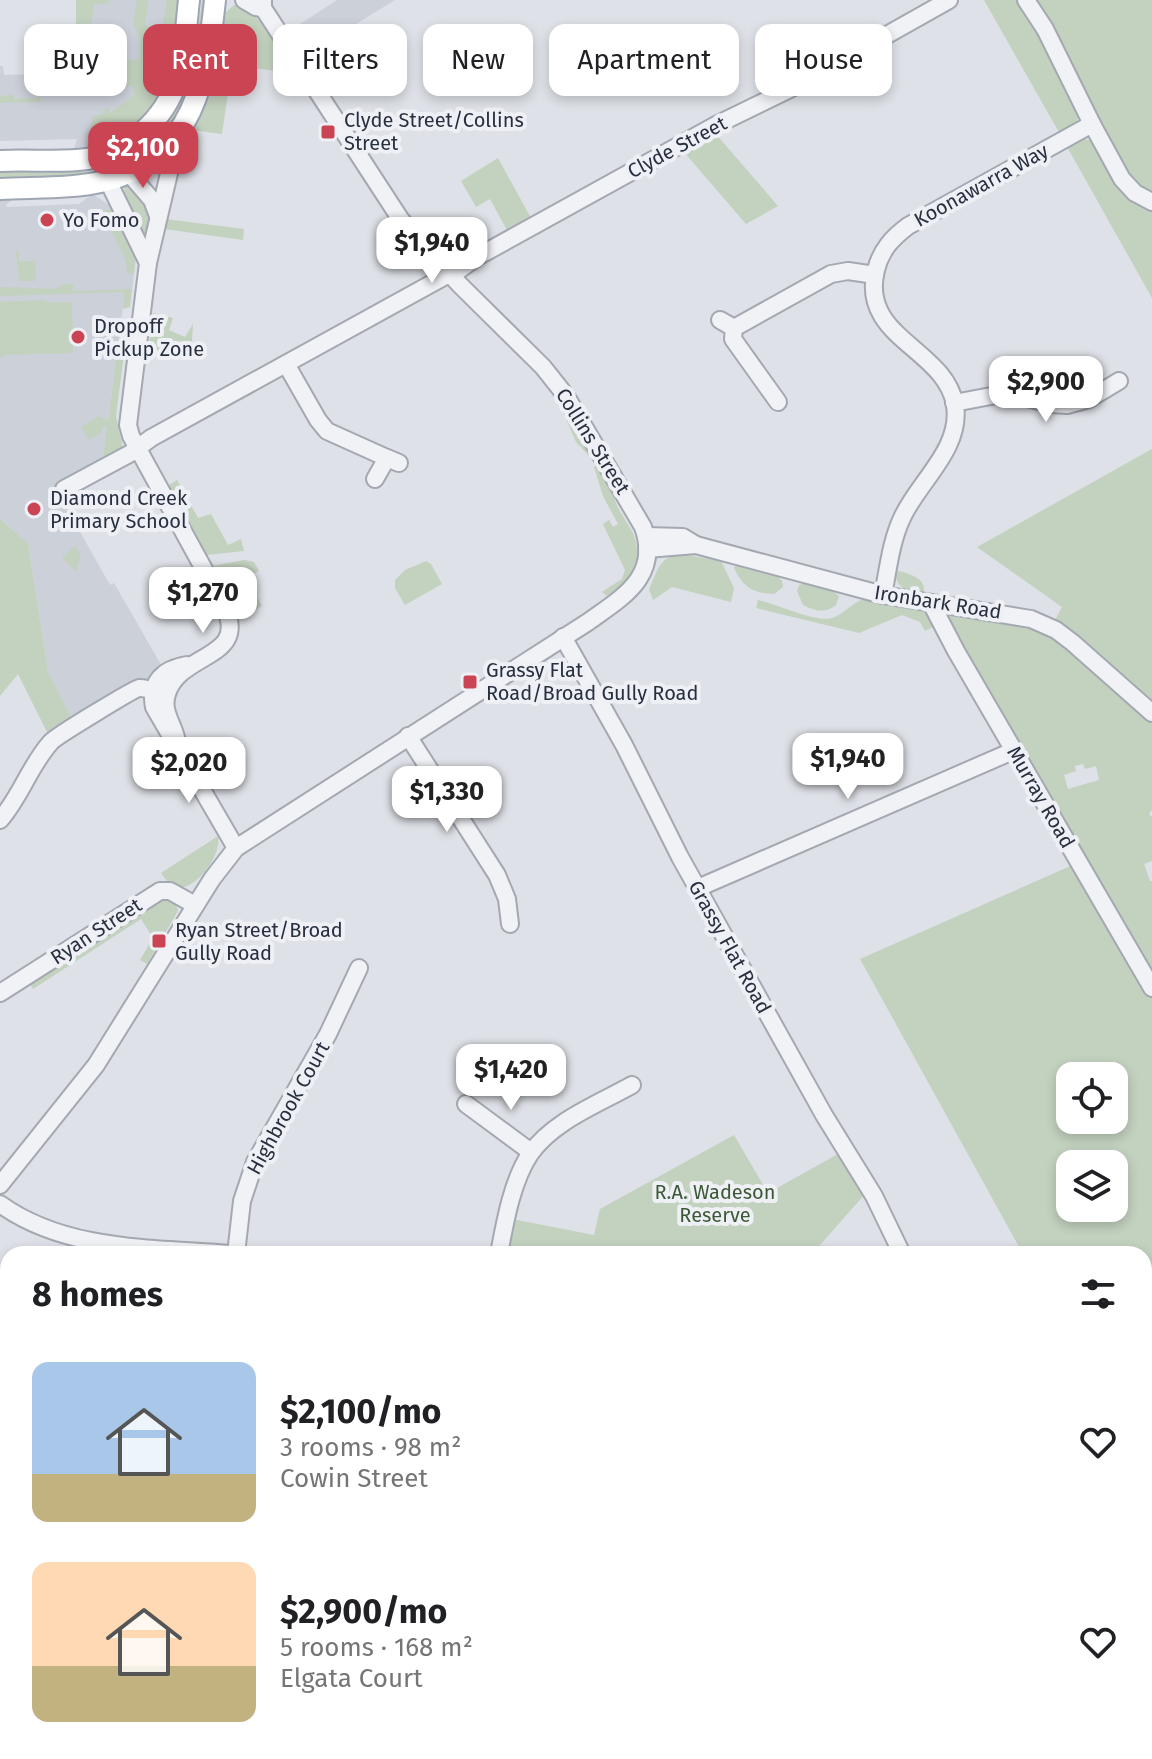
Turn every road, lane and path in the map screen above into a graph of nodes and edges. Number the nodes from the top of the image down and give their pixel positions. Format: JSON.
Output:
{"nodes":[{"id":1,"x":189,"y":0,"type":"edge"},
{"id":2,"x":215,"y":0,"type":"edge"},
{"id":3,"x":244,"y":0,"type":"edge"},
{"id":4,"x":949,"y":0,"type":"edge"},
{"id":5,"x":1026,"y":0,"type":"edge"},
{"id":6,"x":263,"y":4,"type":"edge"},
{"id":7,"x":1092,"y":124,"type":"junction"},
{"id":8,"x":180,"y":130,"type":"junction"},
{"id":9,"x":107,"y":154,"type":"junction"},
{"id":10,"x":0,"y":161,"type":"edge"},
{"id":11,"x":128,"y":172,"type":"junction"},
{"id":12,"x":108,"y":181,"type":"junction"},
{"id":13,"x":0,"y":189,"type":"edge"},
{"id":14,"x":1152,"y":202,"type":"edge"},
{"id":15,"x":159,"y":218,"type":"junction"},
{"id":16,"x":148,"y":263,"type":"junction"},
{"id":17,"x":450,"y":275,"type":"junction"},
{"id":18,"x":875,"y":275,"type":"junction"},
{"id":19,"x":286,"y":364,"type":"junction"},
{"id":20,"x":1119,"y":381,"type":"dead end"},
{"id":21,"x":778,"y":402,"type":"dead end"},
{"id":22,"x":954,"y":403,"type":"junction"},
{"id":23,"x":138,"y":448,"type":"junction"},
{"id":24,"x":375,"y":479,"type":"dead end"},
{"id":25,"x":64,"y":489,"type":"dead end"},
{"id":26,"x":647,"y":542,"type":"junction"},
{"id":27,"x":883,"y":595,"type":"junction"},
{"id":28,"x":932,"y":605,"type":"junction"},
{"id":29,"x":563,"y":637,"type":"junction"},
{"id":30,"x":157,"y":694,"type":"junction"},
{"id":31,"x":1152,"y":713,"type":"edge"},
{"id":32,"x":408,"y":736,"type":"junction"},
{"id":33,"x":1015,"y":750,"type":"junction"},
{"id":34,"x":0,"y":820,"type":"edge"},
{"id":35,"x":236,"y":848,"type":"junction"},
{"id":36,"x":698,"y":888,"type":"junction"},
{"id":37,"x":195,"y":905,"type":"junction"},
{"id":38,"x":509,"y":924,"type":"dead end"},
{"id":39,"x":359,"y":968,"type":"dead end"},
{"id":40,"x":1152,"y":988,"type":"edge"},
{"id":41,"x":0,"y":993,"type":"edge"},
{"id":42,"x":632,"y":1086,"type":"dead end"},
{"id":43,"x":466,"y":1104,"type":"dead end"},
{"id":44,"x":531,"y":1152,"type":"junction"},
{"id":45,"x":0,"y":1185,"type":"edge"},
{"id":46,"x":0,"y":1204,"type":"edge"},
{"id":47,"x":124,"y":1246,"type":"edge"},
{"id":48,"x":237,"y":1246,"type":"edge"},
{"id":49,"x":501,"y":1246,"type":"edge"},
{"id":50,"x":898,"y":1246,"type":"edge"}],
"edges":[{"from":1,"to":9,"type":"main road"},
{"from":2,"to":8,"type":"main road"},
{"from":3,"to":6,"type":"street","name":"Collins Street"},
{"from":4,"to":17,"type":"street","name":"Clyde Street"},
{"from":5,"to":7,"type":"street"},
{"from":6,"to":17,"type":"street","name":"Collins Street"},
{"from":7,"to":14,"type":"street"},
{"from":7,"to":18,"type":"street","name":"Koonawarra Way"},
{"from":8,"to":11,"type":"main road"},
{"from":8,"to":15,"type":"street"},
{"from":9,"to":10,"type":"main road"},
{"from":9,"to":11,"type":"main road"},
{"from":9,"to":12,"type":"main road"},
{"from":11,"to":12,"type":"main road"},
{"from":11,"to":15,"type":"street"},
{"from":12,"to":13,"type":"main road"},
{"from":12,"to":16,"type":"street"},
{"from":15,"to":16,"type":"street"},
{"from":16,"to":23,"type":"street"},
{"from":17,"to":19,"type":"street","name":"Clyde Street"},
{"from":17,"to":26,"type":"street","name":"Collins Street"},
{"from":18,"to":21,"type":"street"},
{"from":18,"to":22,"type":"street"},
{"from":19,"to":23,"type":"street","name":"Clyde Street"},
{"from":19,"to":24,"type":"street"},
{"from":20,"to":22,"type":"street"},
{"from":22,"to":27,"type":"street"},
{"from":23,"to":25,"type":"street","name":"Clyde Street"},
{"from":23,"to":30,"type":"street"},
{"from":26,"to":27,"type":"street","name":"Ironbark Road"},
{"from":26,"to":29,"type":"street"},
{"from":27,"to":28,"type":"street","name":"Ironbark Road"},
{"from":28,"to":31,"type":"street","name":"Ironbark Road"},
{"from":28,"to":33,"type":"street","name":"Murray Road"},
{"from":29,"to":32,"type":"street"},
{"from":29,"to":36,"type":"street","name":"Grassy Flat Road"},
{"from":30,"to":34,"type":"street"},
{"from":30,"to":35,"type":"street"},
{"from":32,"to":35,"type":"street"},
{"from":32,"to":38,"type":"street"},
{"from":33,"to":36,"type":"street"},
{"from":33,"to":40,"type":"street","name":"Murray Road"},
{"from":35,"to":37,"type":"street"},
{"from":36,"to":50,"type":"street","name":"Grassy Flat Road"},
{"from":37,"to":41,"type":"street","name":"Ryan Street"},
{"from":37,"to":45,"type":"street"},
{"from":39,"to":48,"type":"street","name":"Highbrook Court"},
{"from":42,"to":44,"type":"street"},
{"from":43,"to":44,"type":"street"},
{"from":44,"to":49,"type":"street"},
{"from":46,"to":47,"type":"street"}]}
